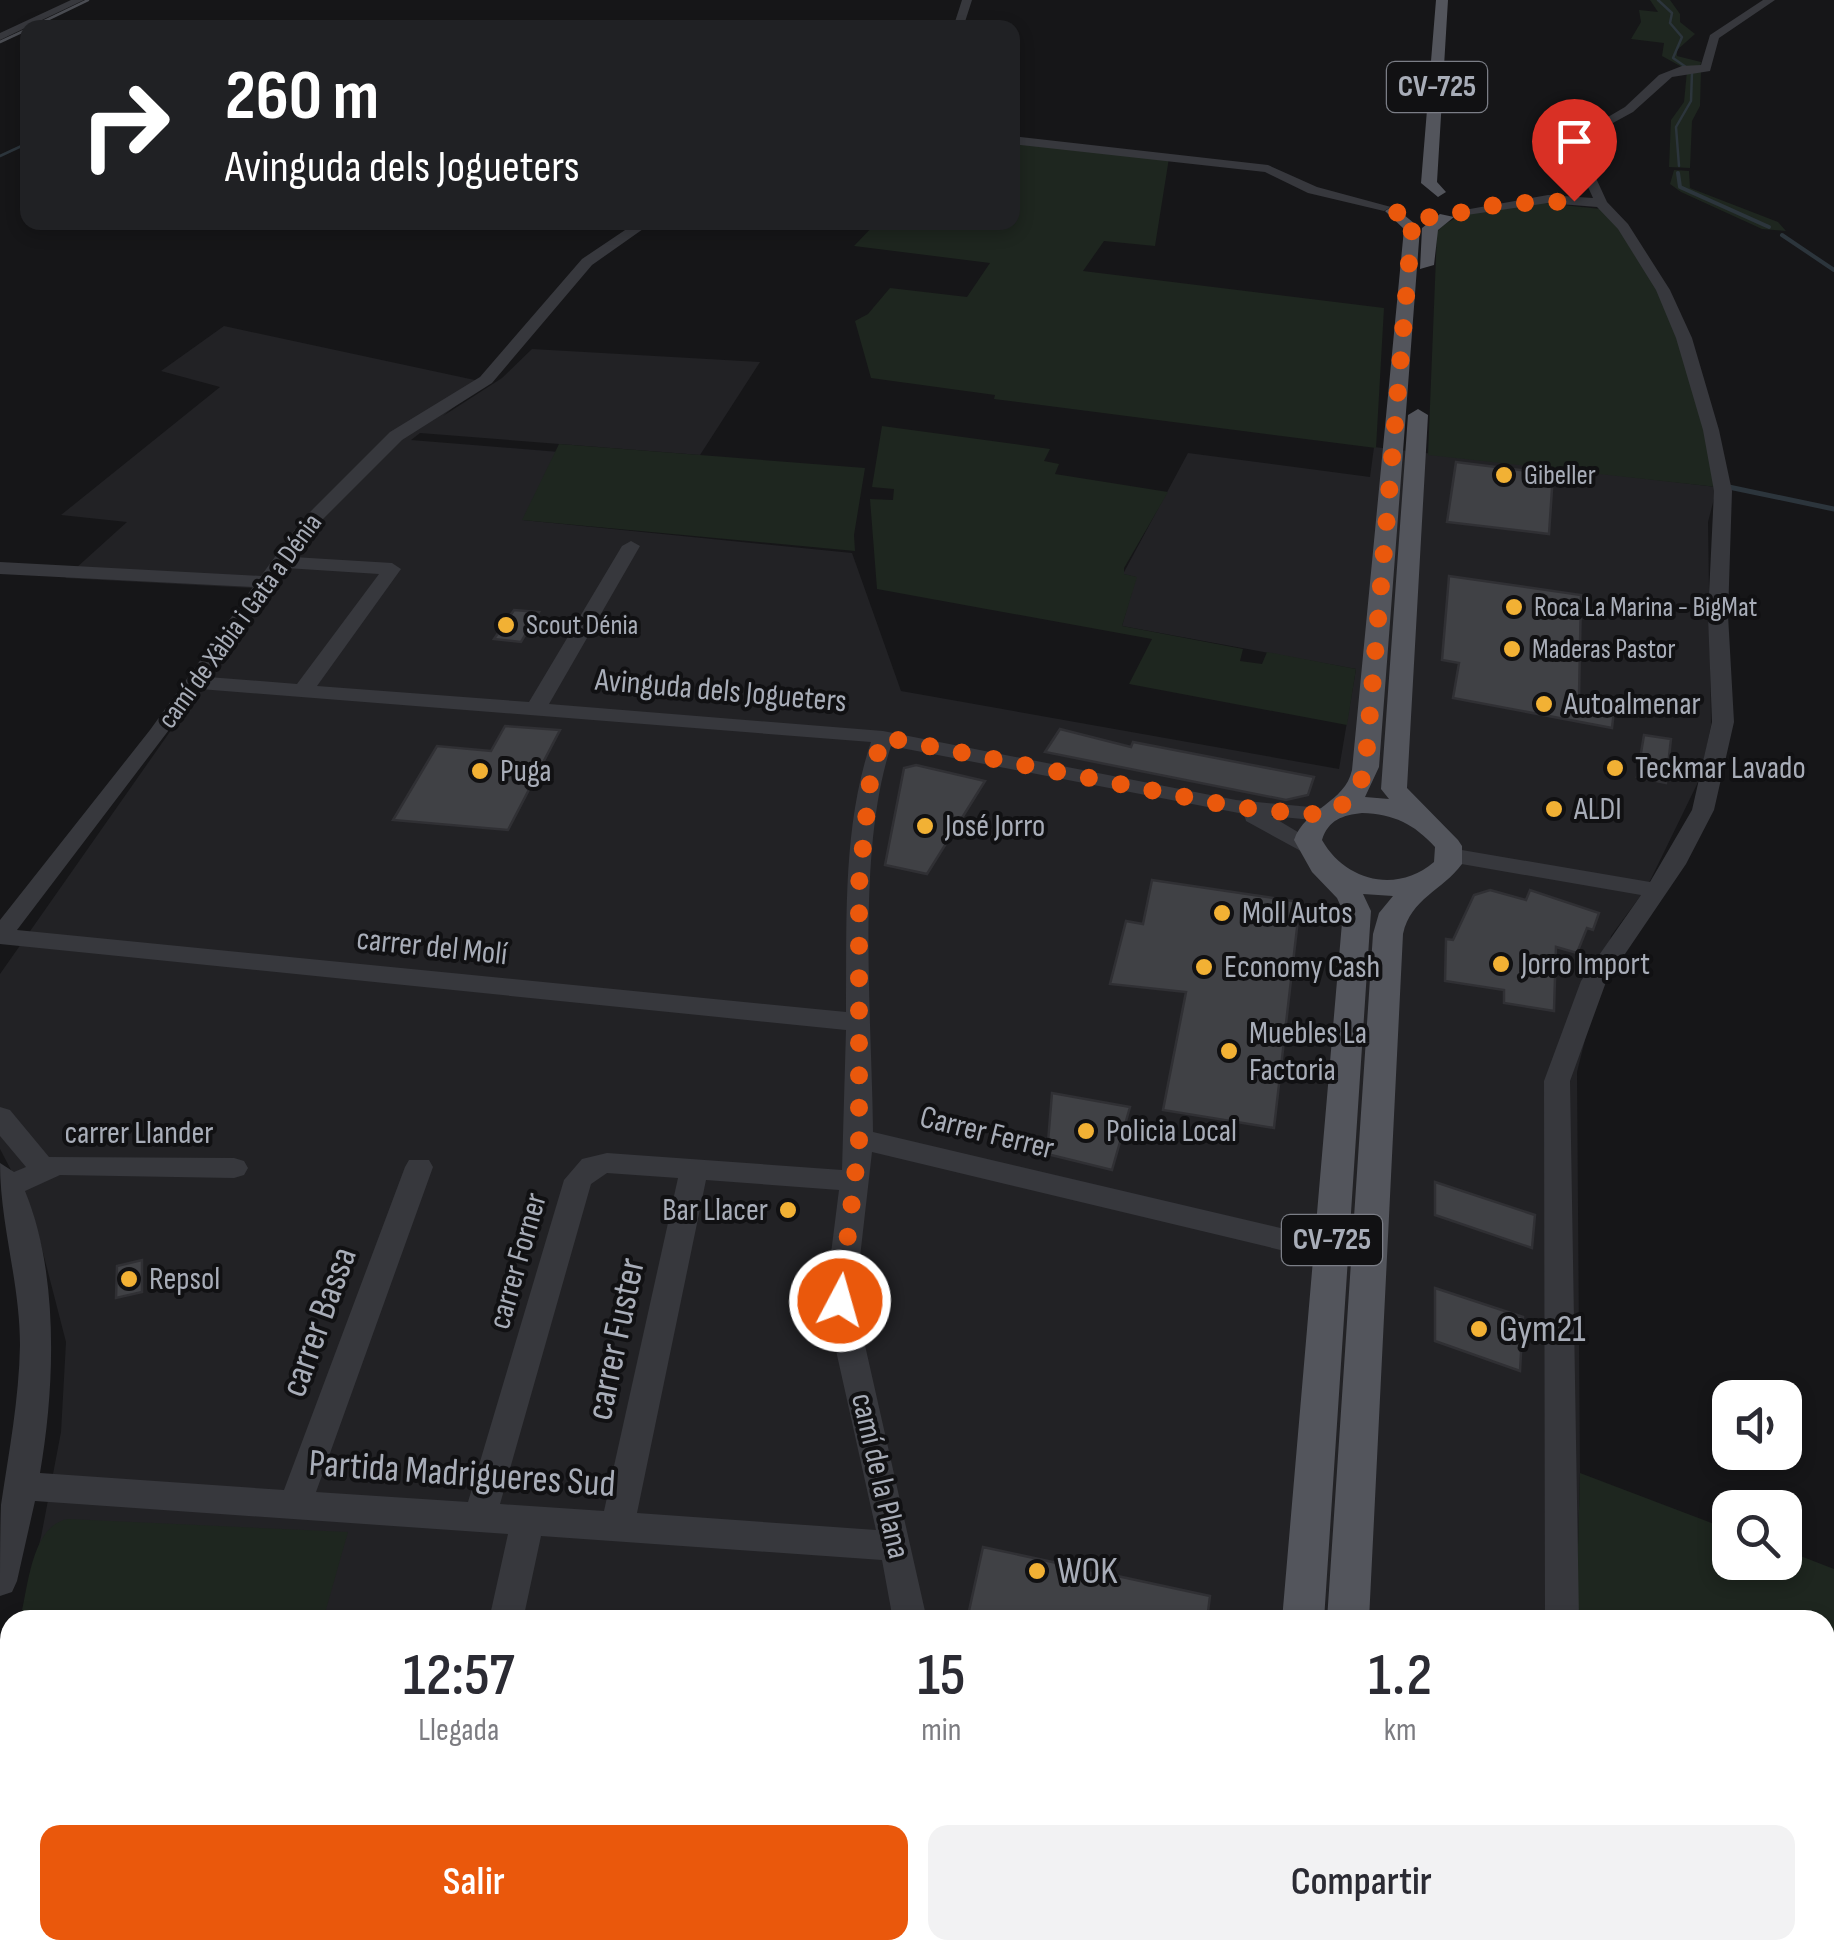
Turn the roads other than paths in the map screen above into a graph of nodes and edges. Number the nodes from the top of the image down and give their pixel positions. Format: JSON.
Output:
{"nodes":[{"id":1,"x":79,"y":0,"type":"edge"},
{"id":2,"x":1430,"y":0,"type":"edge"},
{"id":3,"x":1442,"y":0,"type":"edge"},
{"id":4,"x":1770,"y":0,"type":"edge"},
{"id":5,"x":36,"y":20,"type":"edge"},
{"id":6,"x":1020,"y":141,"type":"edge"},
{"id":7,"x":1389,"y":202,"type":"junction"},
{"id":8,"x":1601,"y":203,"type":"junction"},
{"id":9,"x":1449,"y":205,"type":"junction"},
{"id":10,"x":635,"y":230,"type":"edge"},
{"id":11,"x":1421,"y":362,"type":"dead end"},
{"id":12,"x":1418,"y":399,"type":"dead end"},
{"id":13,"x":631,"y":546,"type":"dead end"},
{"id":14,"x":280,"y":562,"type":"junction"},
{"id":15,"x":0,"y":568,"type":"edge"},
{"id":16,"x":266,"y":582,"type":"junction"},
{"id":17,"x":194,"y":682,"type":"junction"},
{"id":18,"x":304,"y":690,"type":"junction"},
{"id":19,"x":536,"y":708,"type":"junction"},
{"id":20,"x":883,"y":737,"type":"junction"},
{"id":21,"x":1236,"y":807,"type":"junction"},
{"id":22,"x":1331,"y":811,"type":"junction"},
{"id":23,"x":1419,"y":817,"type":"junction"},
{"id":24,"x":1450,"y":855,"type":"junction"},
{"id":25,"x":1319,"y":860,"type":"junction"},
{"id":26,"x":1419,"y":886,"type":"junction"},
{"id":27,"x":1654,"y":890,"type":"junction"},
{"id":28,"x":0,"y":936,"type":"edge"},
{"id":29,"x":857,"y":1022,"type":"junction"},
{"id":30,"x":0,"y":1117,"type":"edge"},
{"id":31,"x":859,"y":1142,"type":"junction"},
{"id":32,"x":419,"y":1167,"type":"dead end"},
{"id":33,"x":234,"y":1168,"type":"dead end"},
{"id":34,"x":694,"y":1168,"type":"junction"},
{"id":35,"x":44,"y":1170,"type":"junction"},
{"id":36,"x":5,"y":1179,"type":"edge"},
{"id":37,"x":854,"y":1181,"type":"junction"},
{"id":38,"x":1331,"y":1251,"type":"junction"},
{"id":39,"x":22,"y":1486,"type":"junction"},
{"id":40,"x":295,"y":1505,"type":"junction"},
{"id":41,"x":480,"y":1518,"type":"junction"},
{"id":42,"x":528,"y":1521,"type":"junction"},
{"id":43,"x":617,"y":1527,"type":"junction"},
{"id":44,"x":896,"y":1546,"type":"junction"},
{"id":45,"x":0,"y":1581,"type":"edge"},
{"id":46,"x":508,"y":1610,"type":"edge"},
{"id":47,"x":908,"y":1610,"type":"edge"},
{"id":48,"x":1304,"y":1610,"type":"edge"},
{"id":49,"x":1349,"y":1610,"type":"edge"},
{"id":50,"x":1562,"y":1610,"type":"edge"}],
"edges":[{"from":1,"to":5,"type":"street"},
{"from":2,"to":9,"type":"main road","number":"CV-725"},
{"from":3,"to":9,"type":"main road","number":"CV-725"},
{"from":4,"to":8,"type":"street"},
{"from":6,"to":7,"type":"street"},
{"from":7,"to":9,"type":"main road"},
{"from":7,"to":22,"type":"main road"},
{"from":8,"to":9,"type":"street"},
{"from":8,"to":27,"type":"street"},
{"from":9,"to":11,"type":"main road"},
{"from":10,"to":14,"type":"street","name":"camí de Xàbia i Gata a Dénia"},
{"from":12,"to":23,"type":"main road"},
{"from":13,"to":19,"type":"street"},
{"from":14,"to":16,"type":"street","name":"camí de Xàbia i Gata a Dénia"},
{"from":14,"to":18,"type":"street"},
{"from":15,"to":16,"type":"street"},
{"from":16,"to":17,"type":"street","name":"camí de Xàbia i Gata a Dénia"},
{"from":17,"to":18,"type":"street","name":"Avinguda dels Jogueters"},
{"from":17,"to":28,"type":"street","name":"camí de Xàbia i Gata a Dénia"},
{"from":18,"to":19,"type":"street","name":"Avinguda dels Jogueters"},
{"from":19,"to":20,"type":"street","name":"Avinguda dels Jogueters"},
{"from":20,"to":21,"type":"street","name":"Avinguda dels Jogueters"},
{"from":20,"to":29,"type":"street","name":"camí de la Plana"},
{"from":21,"to":22,"type":"street","name":"Avinguda dels Jogueters"},
{"from":21,"to":25,"type":"street","name":"Avinguda dels Jogueters"},
{"from":22,"to":23,"type":"main road"},
{"from":22,"to":25,"type":"main road"},
{"from":23,"to":24,"type":"main road"},
{"from":24,"to":26,"type":"main road","number":"CV-725"},
{"from":24,"to":27,"type":"street"},
{"from":25,"to":26,"type":"main road"},
{"from":25,"to":38,"type":"main road","number":"CV-725"},
{"from":26,"to":49,"type":"main road","number":"CV-725"},
{"from":27,"to":50,"type":"street"},
{"from":28,"to":29,"type":"street","name":"carrer del Molí"},
{"from":29,"to":31,"type":"street","name":"camí de la Plana"},
{"from":30,"to":35,"type":"street","name":"carrer Llander"},
{"from":31,"to":37,"type":"street","name":"camí de la Plana"},
{"from":31,"to":38,"type":"street","name":"Carrer Ferrer"},
{"from":32,"to":40,"type":"street","name":"carrer Bassa"},
{"from":33,"to":35,"type":"street","name":"carrer Llander"},
{"from":34,"to":37,"type":"street","name":"carrer Forner"},
{"from":34,"to":41,"type":"street","name":"carrer Forner"},
{"from":34,"to":43,"type":"street","name":"carrer Fuster"},
{"from":35,"to":36,"type":"street","name":"carrer Llander"},
{"from":36,"to":39,"type":"street"},
{"from":37,"to":44,"type":"street","name":"camí de la Plana"},
{"from":38,"to":48,"type":"main road","number":"CV-725"},
{"from":39,"to":40,"type":"street","name":"Partida Madrigueres Sud"},
{"from":39,"to":45,"type":"street"},
{"from":40,"to":41,"type":"street","name":"Partida Madrigueres Sud"},
{"from":41,"to":42,"type":"street","name":"Partida Madrigueres Sud"},
{"from":42,"to":43,"type":"street","name":"Partida Madrigueres Sud"},
{"from":42,"to":46,"type":"street"},
{"from":43,"to":44,"type":"street","name":"Partida Madrigueres Sud"},
{"from":44,"to":47,"type":"street","name":"camí de la Plana"}]}
